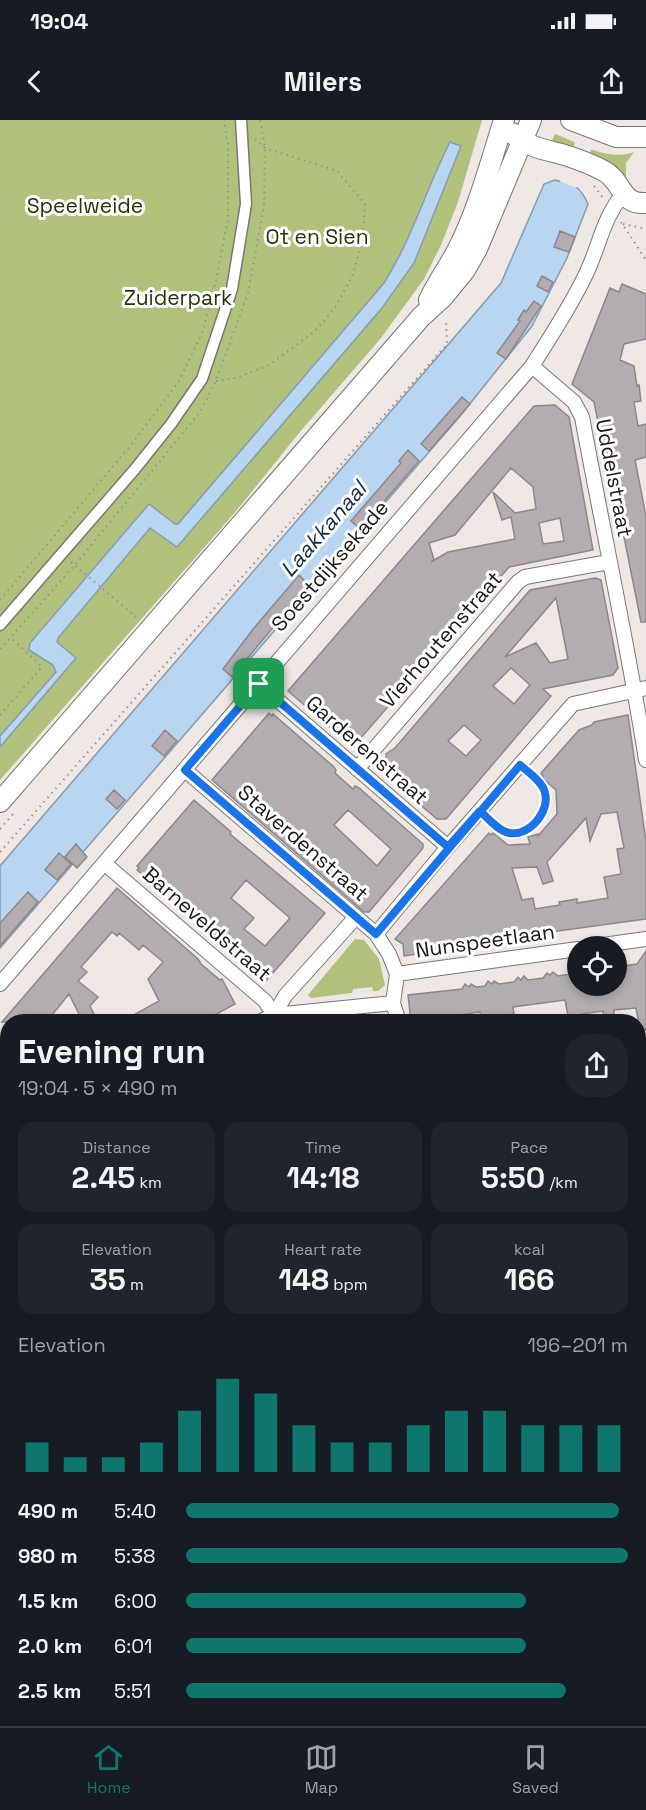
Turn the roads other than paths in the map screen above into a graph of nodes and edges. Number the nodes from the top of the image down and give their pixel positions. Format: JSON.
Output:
{"nodes":[{"id":1,"x":505,"y":120,"type":"edge"},
{"id":2,"x":531,"y":120,"type":"edge"},
{"id":3,"x":245,"y":123,"type":"edge"},
{"id":4,"x":584,"y":125,"type":"edge"},
{"id":5,"x":642,"y":135,"type":"edge"},
{"id":6,"x":521,"y":142,"type":"junction"},
{"id":7,"x":630,"y":201,"type":"edge"},
{"id":8,"x":421,"y":317,"type":"junction"},
{"id":9,"x":532,"y":366,"type":"junction"},
{"id":10,"x":609,"y":562,"type":"junction"},
{"id":11,"x":2,"y":629,"type":"edge"},
{"id":12,"x":259,"y":684,"type":"junction"},
{"id":13,"x":640,"y":689,"type":"edge"},
{"id":14,"x":646,"y":760,"type":"edge"},
{"id":15,"x":357,"y":769,"type":"junction"},
{"id":16,"x":185,"y":770,"type":"junction"},
{"id":17,"x":0,"y":802,"type":"edge"},
{"id":18,"x":448,"y":847,"type":"junction"},
{"id":19,"x":104,"y":863,"type":"junction"},
{"id":20,"x":356,"y":917,"type":"junction"},
{"id":21,"x":376,"y":934,"type":"junction"},
{"id":22,"x":646,"y":939,"type":"edge"},
{"id":23,"x":627,"y":942,"type":"edge"},
{"id":24,"x":567,"y":951,"type":"edge"},
{"id":25,"x":397,"y":974,"type":"junction"},
{"id":26,"x":0,"y":984,"type":"edge"},
{"id":27,"x":393,"y":1003,"type":"junction"},
{"id":28,"x":273,"y":1014,"type":"edge"},
{"id":29,"x":277,"y":1014,"type":"edge"},
{"id":30,"x":306,"y":1014,"type":"edge"},
{"id":31,"x":396,"y":1014,"type":"edge"}],
"edges":[{"from":1,"to":6,"type":"main road"},
{"from":1,"to":8,"type":"main road"},
{"from":2,"to":6,"type":"main road"},
{"from":3,"to":11,"type":"street"},
{"from":4,"to":5,"type":"main road"},
{"from":6,"to":7,"type":"main road"},
{"from":6,"to":8,"type":"main road"},
{"from":7,"to":9,"type":"street","name":"Soestdijksekade"},
{"from":8,"to":17,"type":"main road"},
{"from":9,"to":10,"type":"street","name":"Uddelstraat"},
{"from":9,"to":12,"type":"street","name":"Soestdijksekade"},
{"from":10,"to":13,"type":"street","name":"Uddelstraat"},
{"from":10,"to":15,"type":"street","name":"Vierhoutenstraat"},
{"from":12,"to":15,"type":"street","name":"Garderenstraat"},
{"from":12,"to":16,"type":"street","name":"Soestdijksekade"},
{"from":13,"to":14,"type":"street","name":"Uddelstraat"},
{"from":13,"to":18,"type":"street"},
{"from":15,"to":18,"type":"street","name":"Garderenstraat"},
{"from":16,"to":19,"type":"street","name":"Soestdijksekade"},
{"from":16,"to":20,"type":"street","name":"Staverdenstraat"},
{"from":18,"to":21,"type":"street"},
{"from":19,"to":26,"type":"street","name":"Soestdijksekade"},
{"from":19,"to":28,"type":"street","name":"Barneveldstraat"},
{"from":20,"to":21,"type":"street","name":"Staverdenstraat"},
{"from":20,"to":29,"type":"street"},
{"from":21,"to":25,"type":"street","name":"Staverdenstraat"},
{"from":22,"to":23,"type":"street"},
{"from":24,"to":25,"type":"street","name":"Nunspeetlaan"},
{"from":25,"to":27,"type":"street"},
{"from":27,"to":30,"type":"street"},
{"from":27,"to":31,"type":"street"}]}
